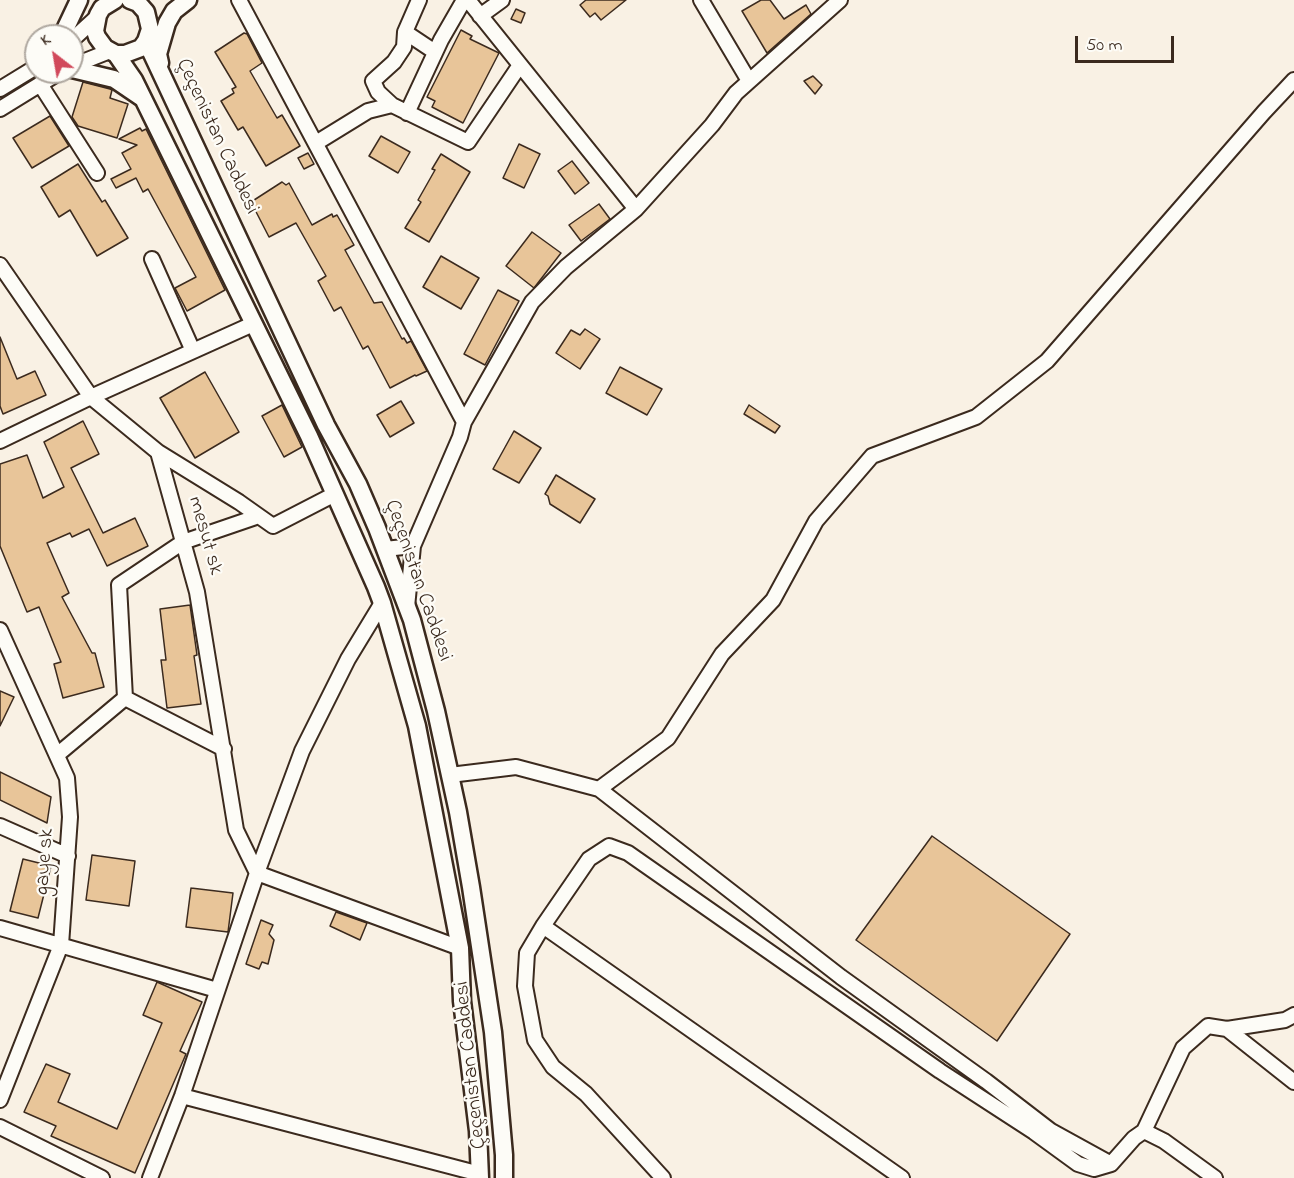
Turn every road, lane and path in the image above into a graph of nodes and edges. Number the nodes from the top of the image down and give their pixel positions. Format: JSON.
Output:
{"nodes":[{"id":1,"x":79,"y":0,"type":"edge"},
{"id":2,"x":115,"y":0,"type":"edge"},
{"id":3,"x":132,"y":0,"type":"edge"},
{"id":4,"x":188,"y":0,"type":"edge"},
{"id":5,"x":239,"y":0,"type":"edge"},
{"id":6,"x":419,"y":0,"type":"edge"},
{"id":7,"x":466,"y":0,"type":"edge"},
{"id":8,"x":502,"y":0,"type":"edge"},
{"id":9,"x":701,"y":0,"type":"edge"},
{"id":10,"x":840,"y":0,"type":"edge"},
{"id":11,"x":95,"y":11,"type":"edge"},
{"id":12,"x":480,"y":16,"type":"junction"},
{"id":13,"x":68,"y":24,"type":"edge"},
{"id":14,"x":84,"y":25,"type":"edge"},
{"id":15,"x":405,"y":32,"type":"junction"},
{"id":16,"x":146,"y":41,"type":"junction"},
{"id":17,"x":113,"y":52,"type":"junction"},
{"id":18,"x":435,"y":52,"type":"junction"},
{"id":19,"x":84,"y":63,"type":"edge"},
{"id":20,"x":520,"y":65,"type":"junction"},
{"id":21,"x":84,"y":71,"type":"edge"},
{"id":22,"x":24,"y":74,"type":"edge"},
{"id":23,"x":163,"y":75,"type":"junction"},
{"id":24,"x":1294,"y":80,"type":"edge"},
{"id":25,"x":749,"y":81,"type":"junction"},
{"id":26,"x":40,"y":84,"type":"joint"},
{"id":27,"x":0,"y":89,"type":"edge"},
{"id":28,"x":143,"y":99,"type":"junction"},
{"id":29,"x":392,"y":105,"type":"junction"},
{"id":30,"x":0,"y":109,"type":"edge"},
{"id":31,"x":407,"y":113,"type":"junction"},
{"id":32,"x":316,"y":143,"type":"junction"},
{"id":33,"x":97,"y":173,"type":"dead end"},
{"id":34,"x":636,"y":209,"type":"junction"},
{"id":35,"x":152,"y":259,"type":"dead end"},
{"id":36,"x":0,"y":265,"type":"edge"},
{"id":37,"x":253,"y":324,"type":"junction"},
{"id":38,"x":193,"y":351,"type":"junction"},
{"id":39,"x":91,"y":397,"type":"junction"},
{"id":40,"x":464,"y":422,"type":"junction"},
{"id":41,"x":0,"y":441,"type":"edge"},
{"id":42,"x":158,"y":452,"type":"junction"},
{"id":43,"x":334,"y":494,"type":"junction"},
{"id":44,"x":259,"y":516,"type":"junction"},
{"id":45,"x":183,"y":542,"type":"junction"},
{"id":46,"x":413,"y":546,"type":"junction"},
{"id":47,"x":385,"y":549,"type":"junction"},
{"id":48,"x":382,"y":603,"type":"junction"},
{"id":49,"x":407,"y":608,"type":"junction"},
{"id":50,"x":0,"y":630,"type":"edge"},
{"id":51,"x":125,"y":698,"type":"junction"},
{"id":52,"x":224,"y":749,"type":"junction"},
{"id":53,"x":57,"y":755,"type":"junction"},
{"id":54,"x":450,"y":775,"type":"junction"},
{"id":55,"x":599,"y":789,"type":"junction"},
{"id":56,"x":0,"y":826,"type":"edge"},
{"id":57,"x":68,"y":856,"type":"junction"},
{"id":58,"x":257,"y":873,"type":"junction"},
{"id":59,"x":543,"y":926,"type":"junction"},
{"id":60,"x":0,"y":928,"type":"edge"},
{"id":61,"x":61,"y":945,"type":"junction"},
{"id":62,"x":460,"y":948,"type":"junction"},
{"id":63,"x":217,"y":990,"type":"junction"},
{"id":64,"x":1294,"y":1015,"type":"edge"},
{"id":65,"x":1227,"y":1029,"type":"junction"},
{"id":66,"x":1294,"y":1082,"type":"edge"},
{"id":67,"x":182,"y":1096,"type":"junction"},
{"id":68,"x":0,"y":1100,"type":"edge"},
{"id":69,"x":0,"y":1127,"type":"edge"},
{"id":70,"x":1144,"y":1131,"type":"junction"},
{"id":71,"x":1111,"y":1164,"type":"junction"},
{"id":72,"x":480,"y":1176,"type":"edge"},
{"id":73,"x":1212,"y":1177,"type":"edge"},
{"id":74,"x":102,"y":1178,"type":"edge"},
{"id":75,"x":150,"y":1178,"type":"edge"},
{"id":76,"x":504,"y":1178,"type":"edge"},
{"id":77,"x":663,"y":1178,"type":"edge"},
{"id":78,"x":902,"y":1178,"type":"edge"}],
"edges":[{"from":1,"to":13,"type":"main road"},
{"from":2,"to":11,"type":"main road"},
{"from":3,"to":16,"type":"main road"},
{"from":4,"to":23,"type":"main road"},
{"from":5,"to":32,"type":"street"},
{"from":6,"to":15,"type":"street"},
{"from":7,"to":12,"type":"street"},
{"from":7,"to":18,"type":"street"},
{"from":8,"to":12,"type":"street"},
{"from":9,"to":25,"type":"street"},
{"from":10,"to":25,"type":"street"},
{"from":11,"to":14,"type":"street"},
{"from":11,"to":17,"type":"main road","name":"Çeçenistan Caddesi"},
{"from":12,"to":20,"type":"street"},
{"from":15,"to":18,"type":"street"},
{"from":15,"to":29,"type":"street"},
{"from":16,"to":17,"type":"main road"},
{"from":16,"to":23,"type":"main road","name":"Çeçenistan Caddesi"},
{"from":17,"to":19,"type":"street"},
{"from":17,"to":28,"type":"main road","name":"Çeçenistan Caddesi"},
{"from":18,"to":31,"type":"street"},
{"from":20,"to":31,"type":"street"},
{"from":20,"to":34,"type":"street"},
{"from":21,"to":28,"type":"main road"},
{"from":22,"to":27,"type":"street"},
{"from":23,"to":47,"type":"main road","name":"Çeçenistan Caddesi"},
{"from":24,"to":55,"type":"street"},
{"from":25,"to":34,"type":"street"},
{"from":26,"to":30,"type":"street"},
{"from":26,"to":33,"type":"street"},
{"from":28,"to":37,"type":"main road","name":"Çeçenistan Caddesi"},
{"from":29,"to":31,"type":"street"},
{"from":29,"to":32,"type":"street"},
{"from":32,"to":40,"type":"street"},
{"from":34,"to":40,"type":"street"},
{"from":35,"to":38,"type":"street"},
{"from":36,"to":39,"type":"street"},
{"from":37,"to":38,"type":"street"},
{"from":37,"to":43,"type":"main road","name":"Çeçenistan Caddesi"},
{"from":38,"to":39,"type":"street"},
{"from":39,"to":41,"type":"street"},
{"from":39,"to":42,"type":"street"},
{"from":40,"to":46,"type":"street"},
{"from":42,"to":44,"type":"street"},
{"from":42,"to":45,"type":"street","name":"mesut sk"},
{"from":43,"to":44,"type":"street"},
{"from":43,"to":48,"type":"main road","name":"Çeçenistan Caddesi"},
{"from":44,"to":45,"type":"street"},
{"from":45,"to":51,"type":"street"},
{"from":45,"to":52,"type":"street","name":"mesut sk"},
{"from":46,"to":47,"type":"street"},
{"from":46,"to":49,"type":"street"},
{"from":47,"to":49,"type":"main road","name":"Çeçenistan Caddesi"},
{"from":48,"to":58,"type":"street"},
{"from":48,"to":62,"type":"main road","name":"Çeçenistan Caddesi"},
{"from":49,"to":54,"type":"main road","name":"Çeçenistan Caddesi"},
{"from":50,"to":53,"type":"street","name":"gaye sk"},
{"from":51,"to":52,"type":"street"},
{"from":51,"to":53,"type":"street"},
{"from":52,"to":58,"type":"street","name":"mesut sk"},
{"from":53,"to":57,"type":"street","name":"gaye sk"},
{"from":54,"to":55,"type":"street"},
{"from":54,"to":76,"type":"main road","name":"Çeçenistan Caddesi"},
{"from":55,"to":71,"type":"street"},
{"from":56,"to":57,"type":"street"},
{"from":57,"to":61,"type":"street","name":"gaye sk"},
{"from":58,"to":62,"type":"street"},
{"from":58,"to":63,"type":"street"},
{"from":59,"to":71,"type":"street"},
{"from":59,"to":77,"type":"street"},
{"from":59,"to":78,"type":"street"},
{"from":60,"to":61,"type":"street"},
{"from":61,"to":63,"type":"street"},
{"from":61,"to":68,"type":"street","name":"gaye sk"},
{"from":62,"to":72,"type":"main road","name":"Çeçenistan Caddesi"},
{"from":63,"to":67,"type":"street"},
{"from":64,"to":65,"type":"street"},
{"from":65,"to":66,"type":"street"},
{"from":65,"to":70,"type":"street"},
{"from":67,"to":72,"type":"street"},
{"from":67,"to":75,"type":"street"},
{"from":69,"to":74,"type":"street"},
{"from":70,"to":71,"type":"street"},
{"from":70,"to":73,"type":"street"}]}
